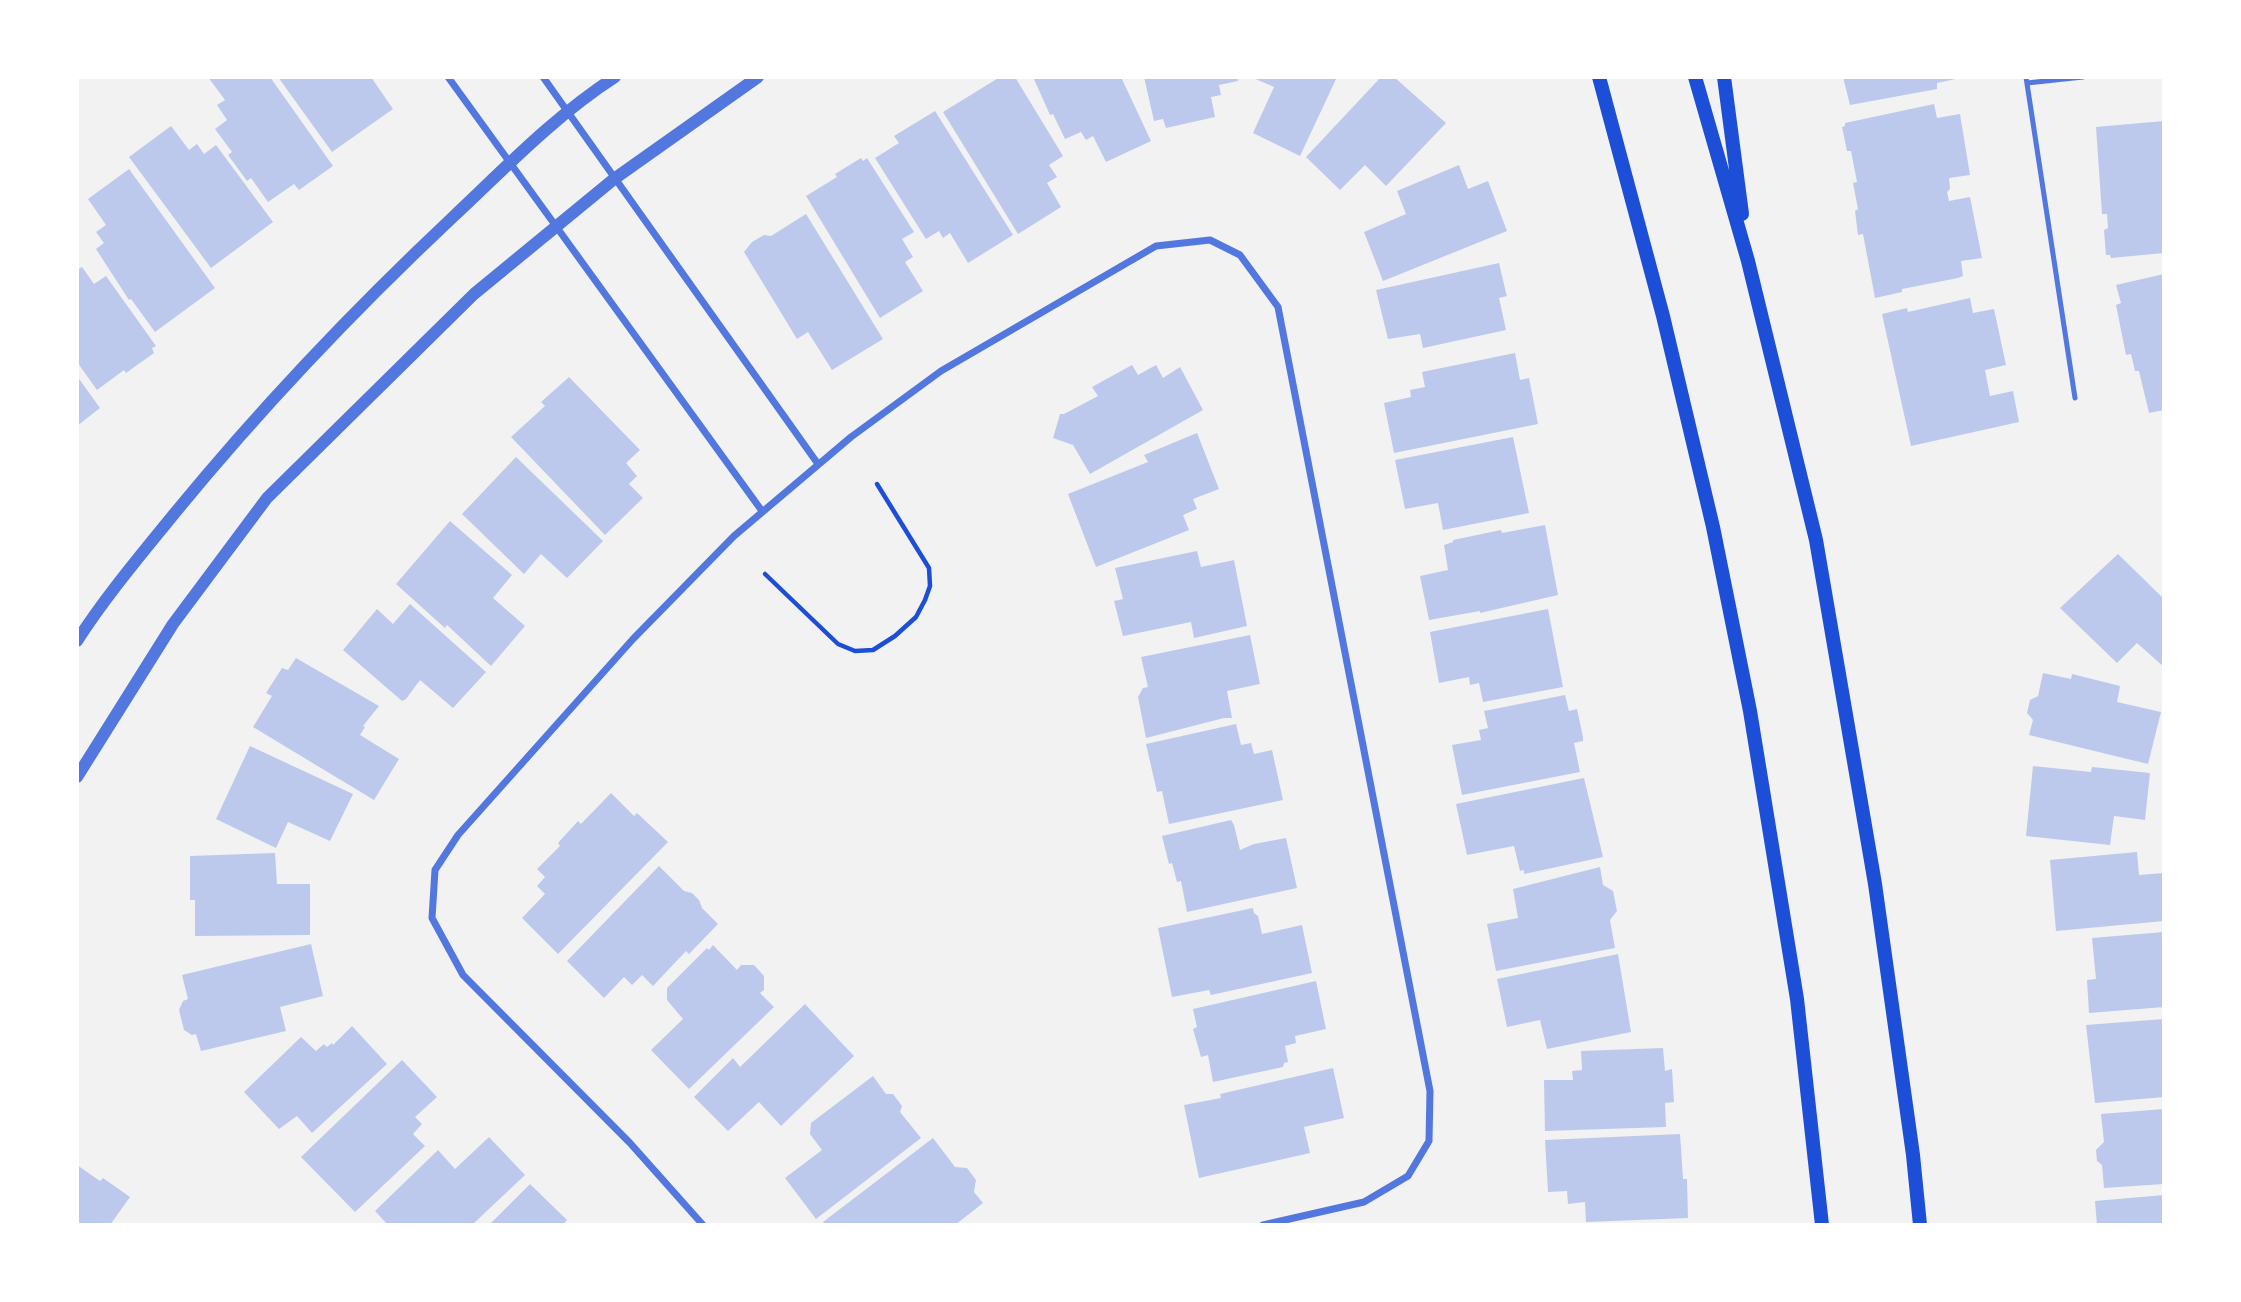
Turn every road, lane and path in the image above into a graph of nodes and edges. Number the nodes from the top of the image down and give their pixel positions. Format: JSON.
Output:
{"nodes":[{"id":1,"x":448,"y":77,"type":"edge"},
{"id":2,"x":543,"y":77,"type":"edge"},
{"id":3,"x":615,"y":77,"type":"edge"},
{"id":4,"x":758,"y":77,"type":"edge"},
{"id":5,"x":1599,"y":77,"type":"edge"},
{"id":6,"x":1695,"y":77,"type":"edge"},
{"id":7,"x":1724,"y":77,"type":"edge"},
{"id":8,"x":2083,"y":77,"type":"edge"},
{"id":9,"x":2027,"y":80,"type":"edge"},
{"id":10,"x":568,"y":113,"type":"junction"},
{"id":11,"x":511,"y":164,"type":"junction"},
{"id":12,"x":614,"y":179,"type":"junction"},
{"id":13,"x":557,"y":228,"type":"junction"},
{"id":14,"x":1748,"y":261,"type":"junction"},
{"id":15,"x":2075,"y":398,"type":"dead end"},
{"id":16,"x":818,"y":464,"type":"junction"},
{"id":17,"x":877,"y":484,"type":"dead end"},
{"id":18,"x":762,"y":511,"type":"junction"},
{"id":19,"x":765,"y":574,"type":"dead end"},
{"id":20,"x":77,"y":641,"type":"edge"},
{"id":21,"x":77,"y":777,"type":"edge"},
{"id":22,"x":703,"y":1225,"type":"edge"},
{"id":23,"x":1263,"y":1225,"type":"edge"},
{"id":24,"x":1822,"y":1225,"type":"edge"},
{"id":25,"x":1920,"y":1225,"type":"edge"}],
"edges":[{"from":1,"to":11,"type":"street"},
{"from":2,"to":10,"type":"street"},
{"from":3,"to":10,"type":"street"},
{"from":4,"to":12,"type":"street"},
{"from":5,"to":24,"type":"main road"},
{"from":6,"to":14,"type":"main road"},
{"from":7,"to":14,"type":"main road"},
{"from":8,"to":9,"type":"lane"},
{"from":9,"to":15,"type":"lane"},
{"from":10,"to":11,"type":"street"},
{"from":10,"to":12,"type":"street"},
{"from":11,"to":13,"type":"street"},
{"from":11,"to":20,"type":"street"},
{"from":12,"to":13,"type":"street"},
{"from":12,"to":16,"type":"street"},
{"from":13,"to":18,"type":"street"},
{"from":13,"to":21,"type":"street"},
{"from":14,"to":25,"type":"main road"},
{"from":16,"to":18,"type":"street"},
{"from":16,"to":23,"type":"street"},
{"from":17,"to":19,"type":"path"},
{"from":18,"to":22,"type":"street"}]}
